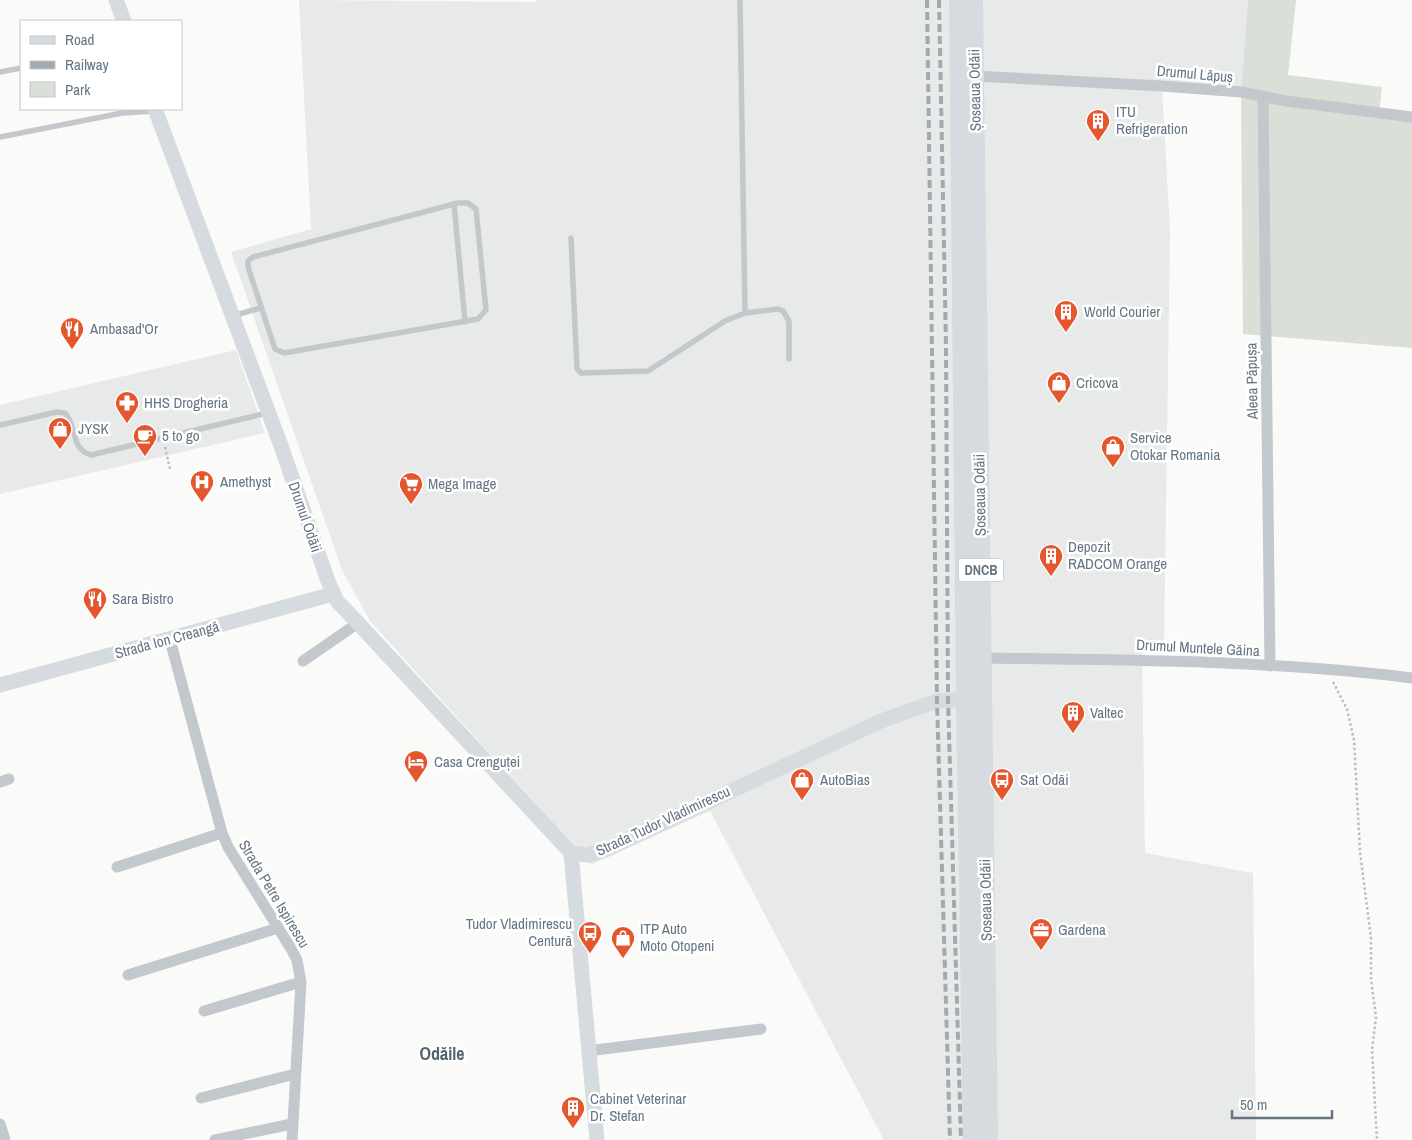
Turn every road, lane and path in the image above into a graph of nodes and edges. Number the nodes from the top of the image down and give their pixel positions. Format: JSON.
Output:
{"nodes":[{"id":1,"x":116,"y":0,"type":"edge"},
{"id":2,"x":740,"y":0,"type":"edge"},
{"id":3,"x":958,"y":0,"type":"edge"},
{"id":4,"x":974,"y":0,"type":"edge"},
{"id":5,"x":124,"y":20,"type":"edge"},
{"id":6,"x":20,"y":68,"type":"edge"},
{"id":7,"x":0,"y":72,"type":"edge"},
{"id":8,"x":974,"y":76,"type":"junction"},
{"id":9,"x":1263,"y":96,"type":"junction"},
{"id":10,"x":155,"y":110,"type":"edge"},
{"id":11,"x":1412,"y":117,"type":"edge"},
{"id":12,"x":0,"y":137,"type":"edge"},
{"id":13,"x":454,"y":204,"type":"junction"},
{"id":14,"x":571,"y":238,"type":"dead end"},
{"id":15,"x":260,"y":308,"type":"junction"},
{"id":16,"x":745,"y":313,"type":"junction"},
{"id":17,"x":233,"y":316,"type":"junction"},
{"id":18,"x":465,"y":322,"type":"junction"},
{"id":19,"x":789,"y":359,"type":"dead end"},
{"id":20,"x":269,"y":412,"type":"junction"},
{"id":21,"x":0,"y":425,"type":"edge"},
{"id":22,"x":163,"y":438,"type":"junction"},
{"id":23,"x":170,"y":469,"type":"dead end"},
{"id":24,"x":333,"y":594,"type":"junction"},
{"id":25,"x":358,"y":623,"type":"junction"},
{"id":26,"x":170,"y":640,"type":"junction"},
{"id":27,"x":982,"y":658,"type":"junction"},
{"id":28,"x":303,"y":661,"type":"dead end"},
{"id":29,"x":1270,"y":666,"type":"junction"},
{"id":30,"x":1326,"y":669,"type":"junction"},
{"id":31,"x":1412,"y":678,"type":"edge"},
{"id":32,"x":0,"y":685,"type":"edge"},
{"id":33,"x":965,"y":699,"type":"junction"},
{"id":34,"x":222,"y":833,"type":"junction"},
{"id":35,"x":571,"y":853,"type":"junction"},
{"id":36,"x":116,"y":867,"type":"dead end"},
{"id":37,"x":278,"y":928,"type":"junction"},
{"id":38,"x":128,"y":975,"type":"dead end"},
{"id":39,"x":301,"y":982,"type":"junction"},
{"id":40,"x":204,"y":1011,"type":"dead end"},
{"id":41,"x":761,"y":1029,"type":"dead end"},
{"id":42,"x":588,"y":1051,"type":"junction"},
{"id":43,"x":295,"y":1074,"type":"junction"},
{"id":44,"x":201,"y":1098,"type":"dead end"},
{"id":45,"x":0,"y":1124,"type":"edge"},
{"id":46,"x":292,"y":1124,"type":"junction"},
{"id":47,"x":4,"y":1140,"type":"edge"},
{"id":48,"x":214,"y":1140,"type":"edge"},
{"id":49,"x":292,"y":1140,"type":"edge"},
{"id":50,"x":597,"y":1140,"type":"edge"},
{"id":51,"x":972,"y":1140,"type":"edge"},
{"id":52,"x":989,"y":1140,"type":"edge"},
{"id":53,"x":1377,"y":1140,"type":"edge"}],
"edges":[{"from":1,"to":5,"type":"street"},
{"from":2,"to":16,"type":"lane"},
{"from":3,"to":33,"type":"main road","name":"Șoseaua Odăii","number":"DNCB"},
{"from":4,"to":8,"type":"main road","name":"Șoseaua Odăii","number":"DNCB"},
{"from":6,"to":7,"type":"lane"},
{"from":8,"to":9,"type":"street","name":"Drumul Lăpuș"},
{"from":8,"to":27,"type":"main road","name":"Șoseaua Odăii","number":"DNCB"},
{"from":9,"to":11,"type":"street","name":"Drumul Lăpuș"},
{"from":9,"to":29,"type":"street","name":"Aleea Păpușa"},
{"from":10,"to":12,"type":"lane"},
{"from":10,"to":17,"type":"street","name":"Drumul Odăii"},
{"from":13,"to":15,"type":"lane"},
{"from":13,"to":18,"type":"lane"},
{"from":13,"to":18,"type":"lane"},
{"from":14,"to":16,"type":"lane"},
{"from":15,"to":17,"type":"lane"},
{"from":15,"to":18,"type":"lane"},
{"from":16,"to":19,"type":"lane"},
{"from":17,"to":20,"type":"street","name":"Drumul Odăii"},
{"from":20,"to":22,"type":"lane"},
{"from":20,"to":24,"type":"street","name":"Drumul Odăii"},
{"from":21,"to":22,"type":"lane"},
{"from":22,"to":23,"type":"path"},
{"from":24,"to":25,"type":"street","name":"Drumul Odăii"},
{"from":24,"to":26,"type":"street","name":"Strada Ion Creangă"},
{"from":25,"to":28,"type":"street"},
{"from":25,"to":35,"type":"street","name":"Drumul Odăii"},
{"from":26,"to":32,"type":"street","name":"Strada Ion Creangă"},
{"from":26,"to":34,"type":"street","name":"Strada Petre Ispirescu"},
{"from":27,"to":29,"type":"street","name":"Drumul Muntele Găina"},
{"from":27,"to":52,"type":"main road","name":"Șoseaua Odăii","number":"DNCB"},
{"from":29,"to":30,"type":"street","name":"Drumul Muntele Găina"},
{"from":30,"to":31,"type":"street","name":"Drumul Muntele Găina"},
{"from":30,"to":53,"type":"path"},
{"from":33,"to":35,"type":"street","name":"Strada Tudor Vladimirescu"},
{"from":33,"to":51,"type":"main road","name":"Șoseaua Odăii","number":"DNCB"},
{"from":34,"to":36,"type":"street"},
{"from":34,"to":37,"type":"street","name":"Strada Petre Ispirescu"},
{"from":35,"to":42,"type":"street"},
{"from":37,"to":38,"type":"street"},
{"from":37,"to":39,"type":"street","name":"Strada Petre Ispirescu"},
{"from":39,"to":40,"type":"street"},
{"from":39,"to":43,"type":"street","name":"Strada Petre Ispirescu"},
{"from":41,"to":42,"type":"street"},
{"from":42,"to":50,"type":"street"},
{"from":43,"to":44,"type":"street"},
{"from":43,"to":46,"type":"street","name":"Strada Petre Ispirescu"},
{"from":45,"to":47,"type":"street"},
{"from":46,"to":48,"type":"street"},
{"from":46,"to":49,"type":"street","name":"Strada Petre Ispirescu"}]}
